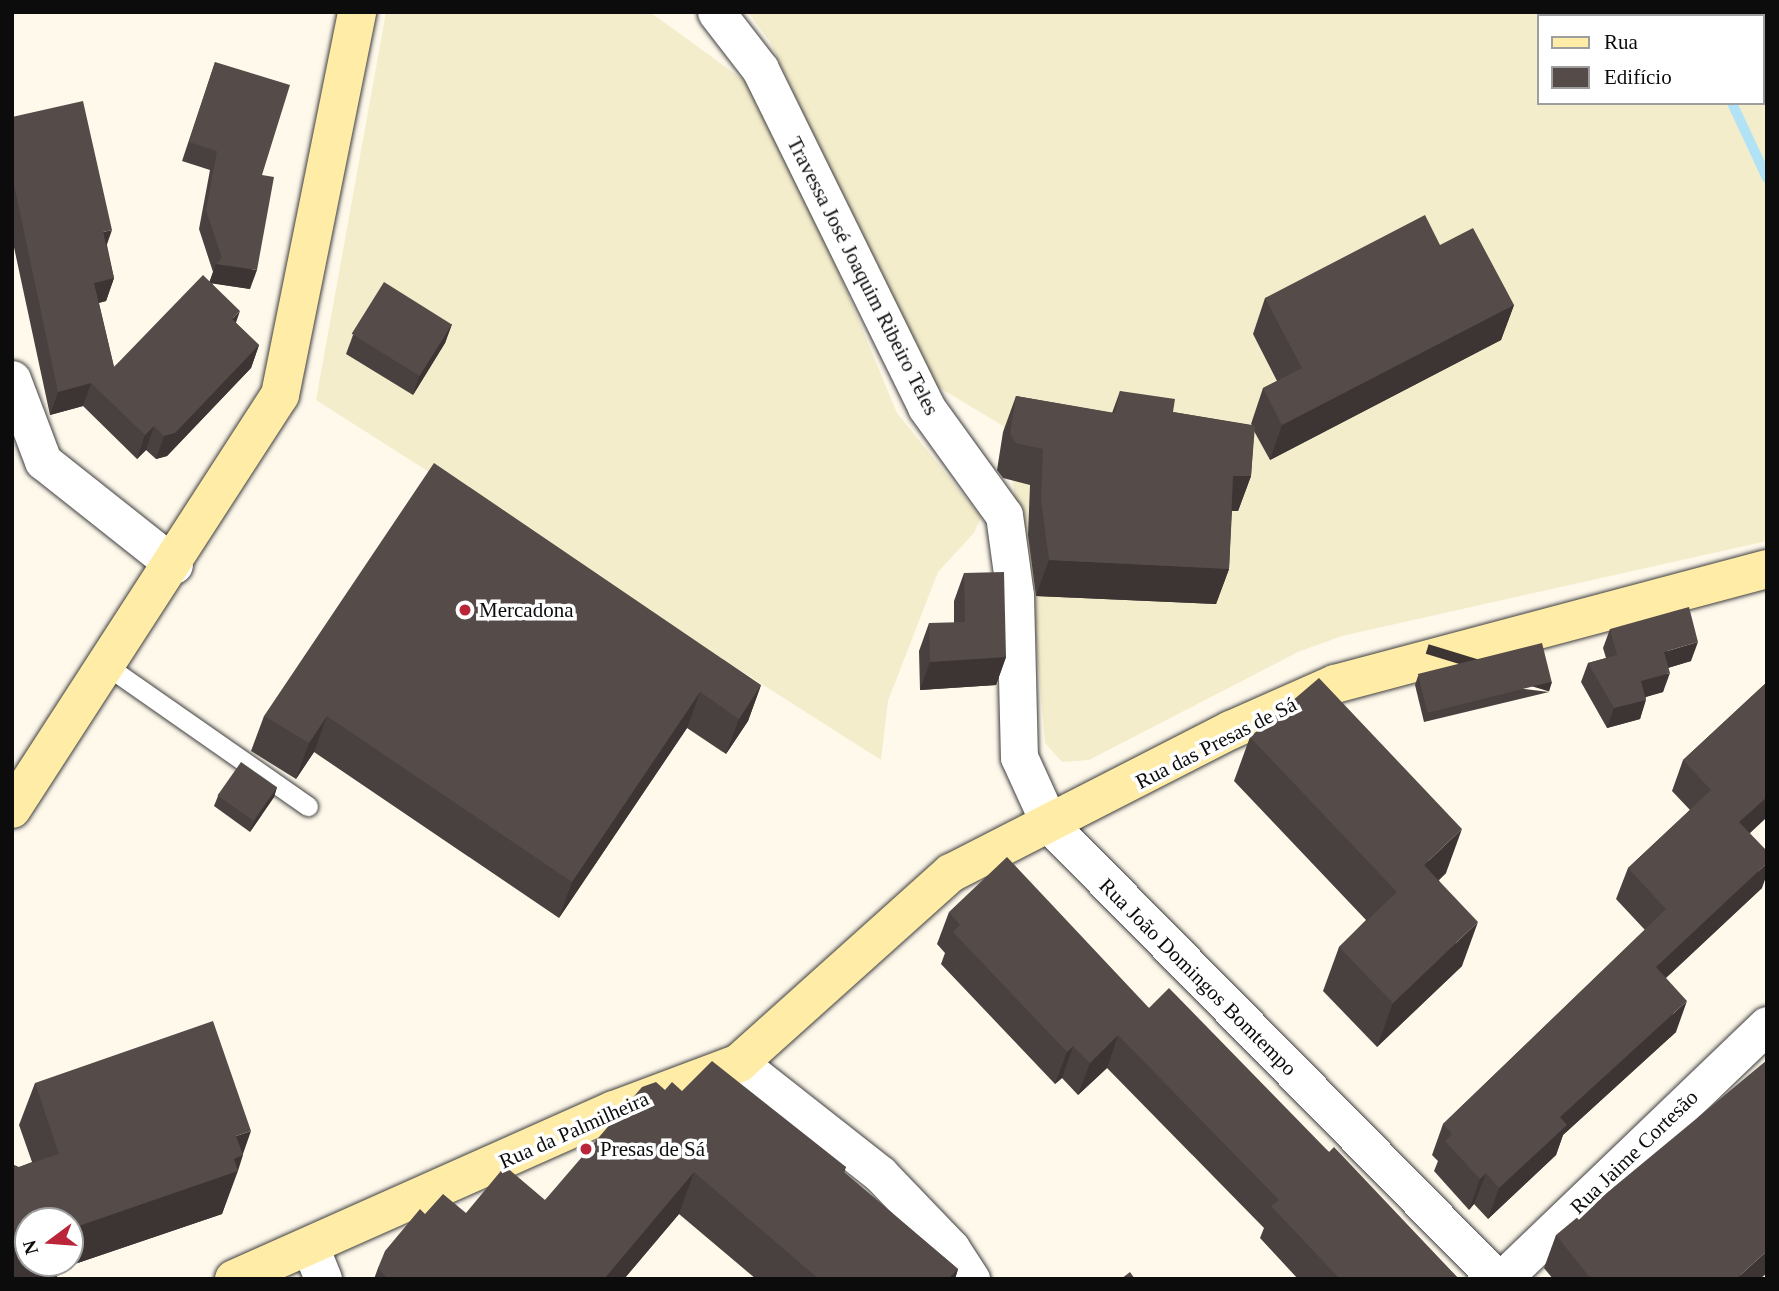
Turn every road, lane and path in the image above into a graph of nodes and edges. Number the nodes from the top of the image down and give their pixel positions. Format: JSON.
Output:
{"nodes":[{"id":1,"x":357,"y":12,"type":"edge"},
{"id":2,"x":716,"y":12,"type":"edge"},
{"id":3,"x":12,"y":379,"type":"edge"},
{"id":4,"x":174,"y":565,"type":"junction"},
{"id":5,"x":1767,"y":569,"type":"edge"},
{"id":6,"x":107,"y":666,"type":"junction"},
{"id":7,"x":308,"y":806,"type":"dead end"},
{"id":8,"x":12,"y":809,"type":"edge"},
{"id":9,"x":1050,"y":825,"type":"junction"},
{"id":10,"x":1767,"y":1026,"type":"edge"},
{"id":11,"x":739,"y":1063,"type":"junction"},
{"id":12,"x":317,"y":1264,"type":"edge"},
{"id":13,"x":234,"y":1279,"type":"edge"},
{"id":14,"x":971,"y":1279,"type":"edge"},
{"id":15,"x":1500,"y":1279,"type":"edge"}],
"edges":[{"from":1,"to":4,"type":"street"},
{"from":2,"to":9,"type":"street","name":"Travessa José Joaquim Ribeiro Teles"},
{"from":3,"to":4,"type":"street"},
{"from":4,"to":6,"type":"street"},
{"from":5,"to":9,"type":"street","name":"Rua das Presas de Sá"},
{"from":6,"to":7,"type":"lane"},
{"from":6,"to":8,"type":"street"},
{"from":9,"to":11,"type":"street","name":"Rua das Presas de Sá"},
{"from":9,"to":15,"type":"street","name":"Rua João Domingos Bomtempo"},
{"from":10,"to":15,"type":"street","name":"Rua Jaime Cortesão"},
{"from":11,"to":12,"type":"street","name":"Rua da Palmilheira"},
{"from":11,"to":14,"type":"street"},
{"from":12,"to":13,"type":"street","name":"Rua da Palmilheira"}]}
